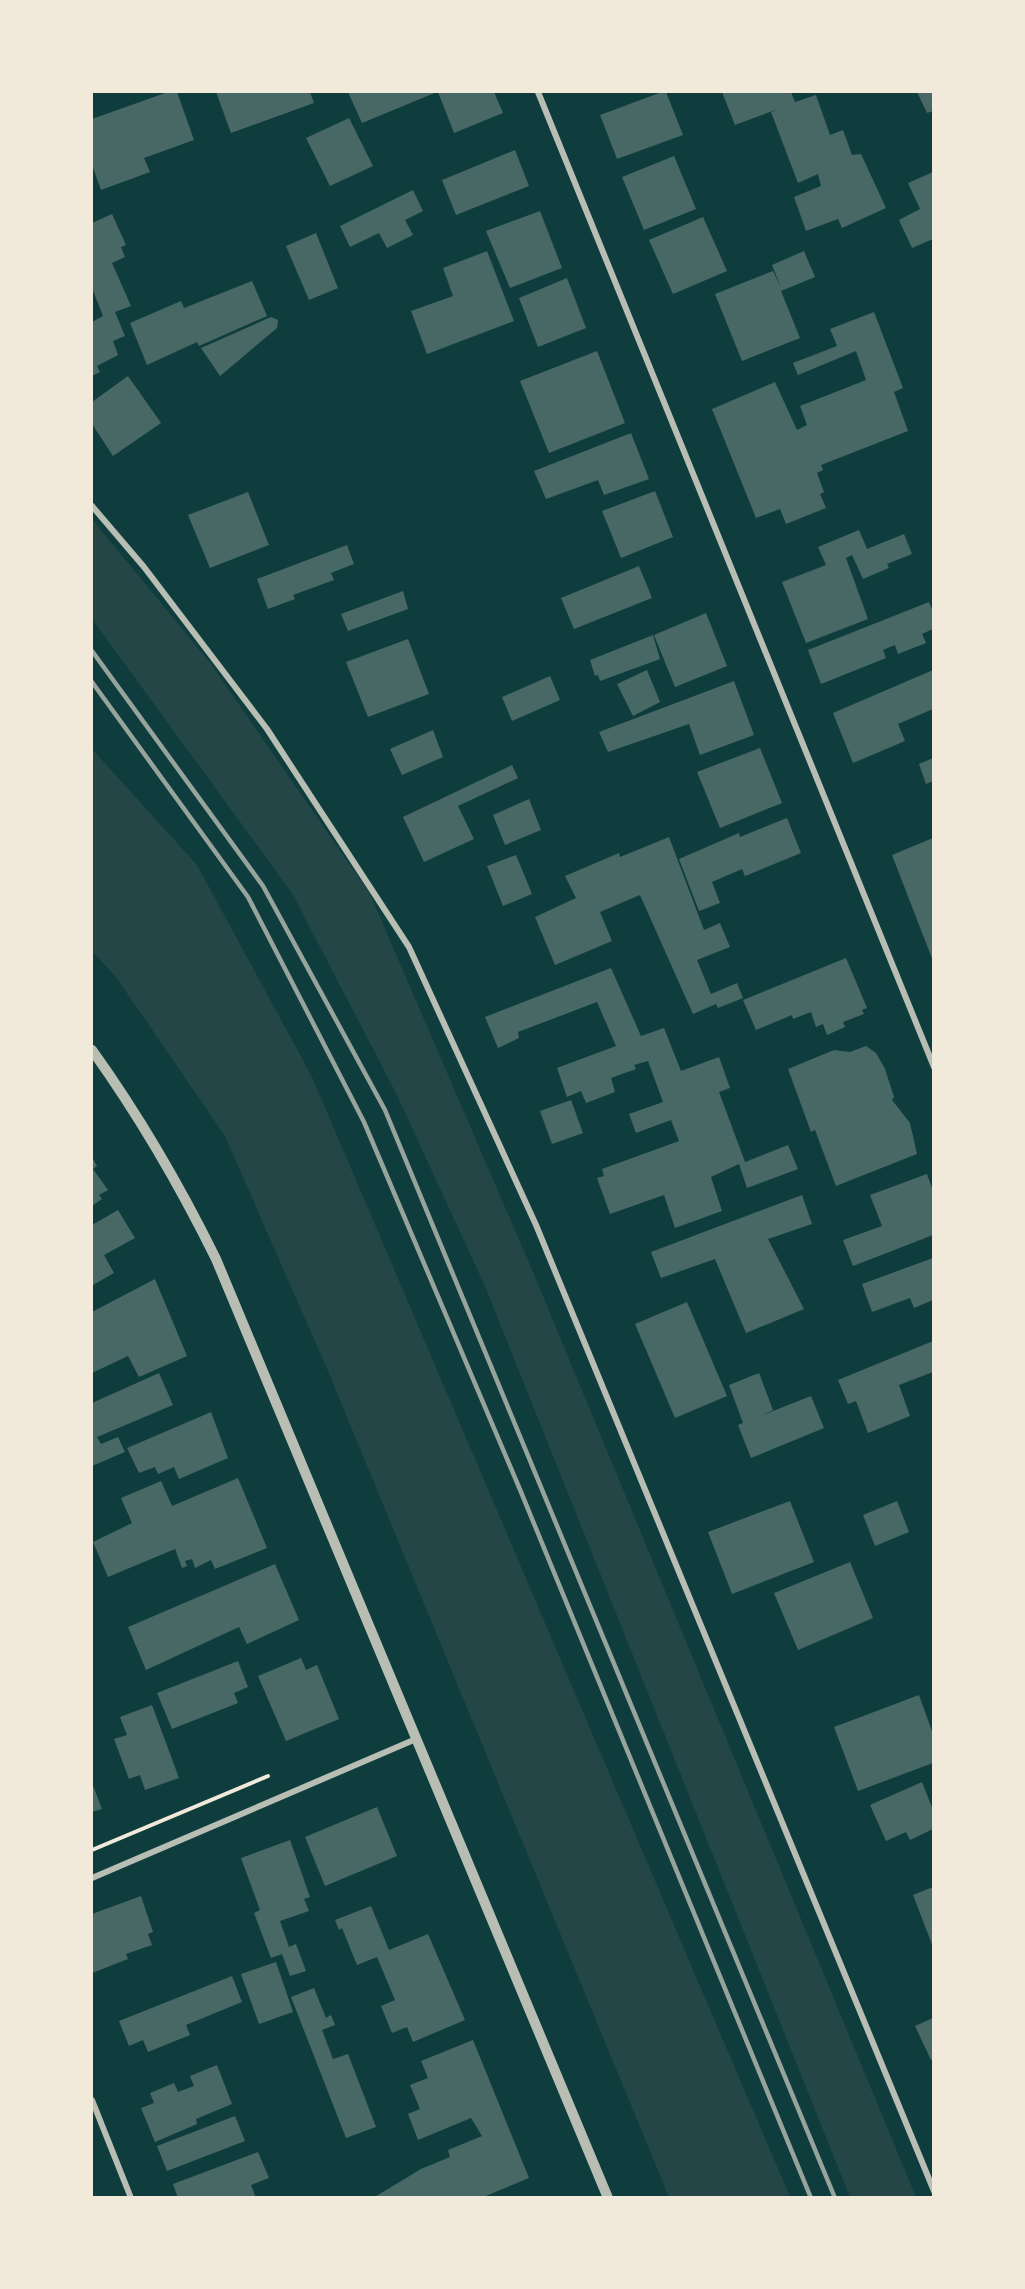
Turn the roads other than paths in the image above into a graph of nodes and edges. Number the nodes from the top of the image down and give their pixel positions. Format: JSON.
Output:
{"nodes":[{"id":1,"x":538,"y":92,"type":"edge"},
{"id":2,"x":92,"y":506,"type":"edge"},
{"id":3,"x":92,"y":1050,"type":"edge"},
{"id":4,"x":933,"y":1067,"type":"edge"},
{"id":5,"x":416,"y":1739,"type":"junction"},
{"id":6,"x":92,"y":1878,"type":"edge"},
{"id":7,"x":92,"y":2100,"type":"edge"},
{"id":8,"x":933,"y":2191,"type":"edge"},
{"id":9,"x":130,"y":2198,"type":"edge"},
{"id":10,"x":608,"y":2198,"type":"edge"}],
"edges":[{"from":1,"to":4,"type":"street"},
{"from":2,"to":8,"type":"street"},
{"from":3,"to":5,"type":"street"},
{"from":5,"to":6,"type":"street"},
{"from":5,"to":10,"type":"street"},
{"from":7,"to":9,"type":"street"}]}
